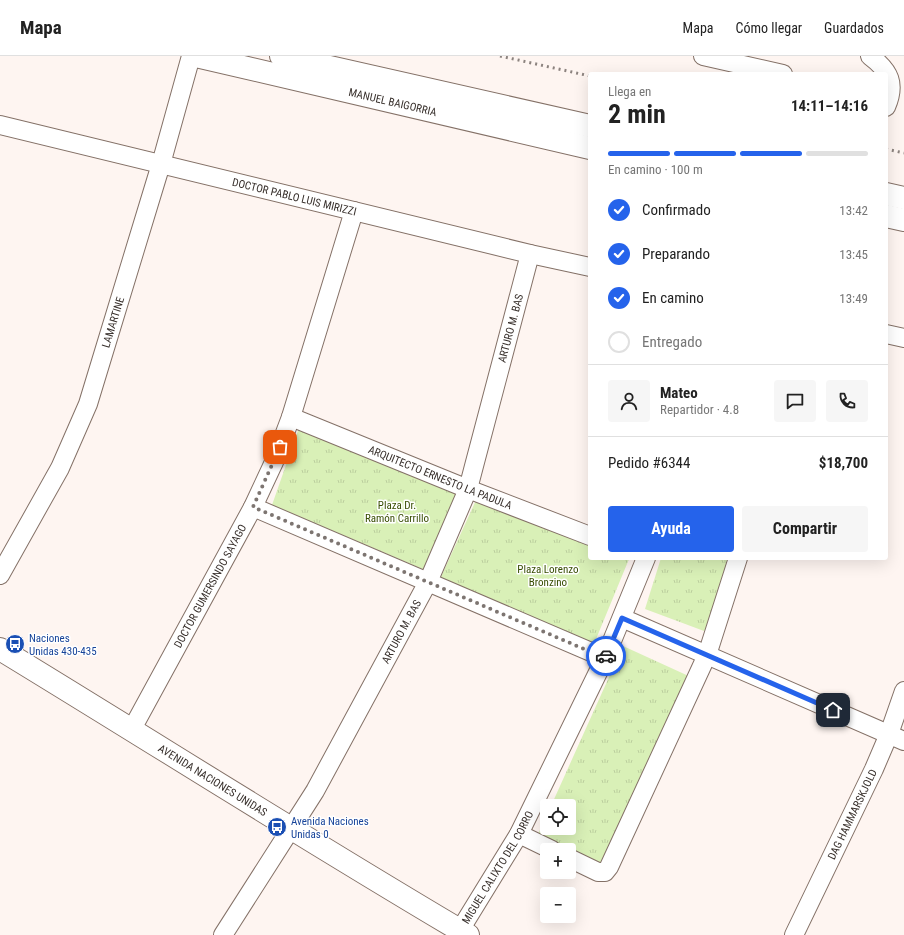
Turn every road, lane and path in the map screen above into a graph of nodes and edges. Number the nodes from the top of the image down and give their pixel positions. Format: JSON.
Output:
{"nodes":[{"id":1,"x":191,"y":56,"type":"edge"},
{"id":2,"x":196,"y":56,"type":"edge"},
{"id":3,"x":281,"y":56,"type":"edge"},
{"id":4,"x":703,"y":56,"type":"edge"},
{"id":5,"x":870,"y":56,"type":"edge"},
{"id":6,"x":774,"y":72,"type":"edge"},
{"id":7,"x":886,"y":72,"type":"edge"},
{"id":8,"x":888,"y":75,"type":"edge"},
{"id":9,"x":891,"y":101,"type":"edge"},
{"id":10,"x":0,"y":125,"type":"edge"},
{"id":11,"x":588,"y":126,"type":"edge"},
{"id":12,"x":588,"y":148,"type":"edge"},
{"id":13,"x":161,"y":164,"type":"junction"},
{"id":14,"x":888,"y":194,"type":"edge"},
{"id":15,"x":904,"y":198,"type":"edge"},
{"id":16,"x":354,"y":211,"type":"junction"},
{"id":17,"x":888,"y":216,"type":"edge"},
{"id":18,"x":904,"y":220,"type":"edge"},
{"id":19,"x":530,"y":254,"type":"junction"},
{"id":20,"x":588,"y":268,"type":"edge"},
{"id":21,"x":888,"y":334,"type":"edge"},
{"id":22,"x":904,"y":338,"type":"edge"},
{"id":23,"x":291,"y":417,"type":"junction"},
{"id":24,"x":468,"y":489,"type":"junction"},
{"id":25,"x":253,"y":507,"type":"junction"},
{"id":26,"x":588,"y":535,"type":"edge"},
{"id":27,"x":645,"y":560,"type":"edge"},
{"id":28,"x":737,"y":560,"type":"edge"},
{"id":29,"x":0,"y":575,"type":"edge"},
{"id":30,"x":428,"y":582,"type":"junction"},
{"id":31,"x":622,"y":618,"type":"junction"},
{"id":32,"x":0,"y":649,"type":"edge"},
{"id":33,"x":707,"y":655,"type":"junction"},
{"id":34,"x":605,"y":658,"type":"junction"},
{"id":35,"x":904,"y":691,"type":"edge"},
{"id":36,"x":132,"y":729,"type":"junction"},
{"id":37,"x":896,"y":738,"type":"edge"},
{"id":38,"x":292,"y":828,"type":"junction"},
{"id":39,"x":519,"y":834,"type":"junction"},
{"id":40,"x":540,"y":844,"type":"edge"},
{"id":41,"x":576,"y":861,"type":"edge"},
{"id":42,"x":462,"y":933,"type":"edge"},
{"id":43,"x":223,"y":935,"type":"edge"},
{"id":44,"x":794,"y":935,"type":"edge"}],
"edges":[{"from":1,"to":13,"type":"street","name":"LAMARTINE"},
{"from":2,"to":12,"type":"main road","name":"MANUEL BAIGORRIA"},
{"from":3,"to":11,"type":"main road","name":"MANUEL BAIGORRIA"},
{"from":4,"to":6,"type":"street"},
{"from":5,"to":7,"type":"street"},
{"from":8,"to":9,"type":"street"},
{"from":10,"to":13,"type":"street","name":"DOCTOR PABLO LUIS MIRIZZI"},
{"from":13,"to":16,"type":"street","name":"DOCTOR PABLO LUIS MIRIZZI"},
{"from":13,"to":29,"type":"street","name":"LAMARTINE"},
{"from":14,"to":15,"type":"main road"},
{"from":16,"to":19,"type":"street","name":"DOCTOR PABLO LUIS MIRIZZI"},
{"from":16,"to":23,"type":"street","name":"DOCTOR GUMERSINDO SAYAGO"},
{"from":17,"to":18,"type":"main road"},
{"from":19,"to":20,"type":"street","name":"DOCTOR PABLO LUIS MIRIZZI"},
{"from":19,"to":24,"type":"street","name":"ARTURO M. BAS"},
{"from":21,"to":22,"type":"street"},
{"from":23,"to":24,"type":"street","name":"ARQUITECTO ERNESTO LA PADULA"},
{"from":23,"to":25,"type":"street","name":"DOCTOR GUMERSINDO SAYAGO"},
{"from":24,"to":26,"type":"street","name":"ARQUITECTO ERNESTO LA PADULA"},
{"from":24,"to":30,"type":"street","name":"ARTURO M. BAS"},
{"from":25,"to":30,"type":"street"},
{"from":25,"to":36,"type":"street","name":"DOCTOR GUMERSINDO SAYAGO"},
{"from":27,"to":31,"type":"street","name":"MIGUEL CALIXTO DEL CORRO"},
{"from":28,"to":33,"type":"street"},
{"from":30,"to":34,"type":"street"},
{"from":30,"to":38,"type":"street","name":"ARTURO M. BAS"},
{"from":31,"to":33,"type":"street"},
{"from":31,"to":34,"type":"street","name":"MIGUEL CALIXTO DEL CORRO"},
{"from":32,"to":36,"type":"main road","name":"AVENIDA NACIONES UNIDAS"},
{"from":33,"to":37,"type":"street"},
{"from":33,"to":41,"type":"street"},
{"from":34,"to":39,"type":"street","name":"MIGUEL CALIXTO DEL CORRO"},
{"from":35,"to":37,"type":"street","name":"DAG HAMMARSKJOLD"},
{"from":36,"to":38,"type":"main road","name":"AVENIDA NACIONES UNIDAS"},
{"from":37,"to":44,"type":"street","name":"DAG HAMMARSKJOLD"},
{"from":38,"to":42,"type":"main road","name":"AVENIDA NACIONES UNIDAS"},
{"from":38,"to":43,"type":"street","name":"ARTURO M. BAS"},
{"from":39,"to":40,"type":"street"},
{"from":39,"to":42,"type":"street","name":"MIGUEL CALIXTO DEL CORRO"}]}
